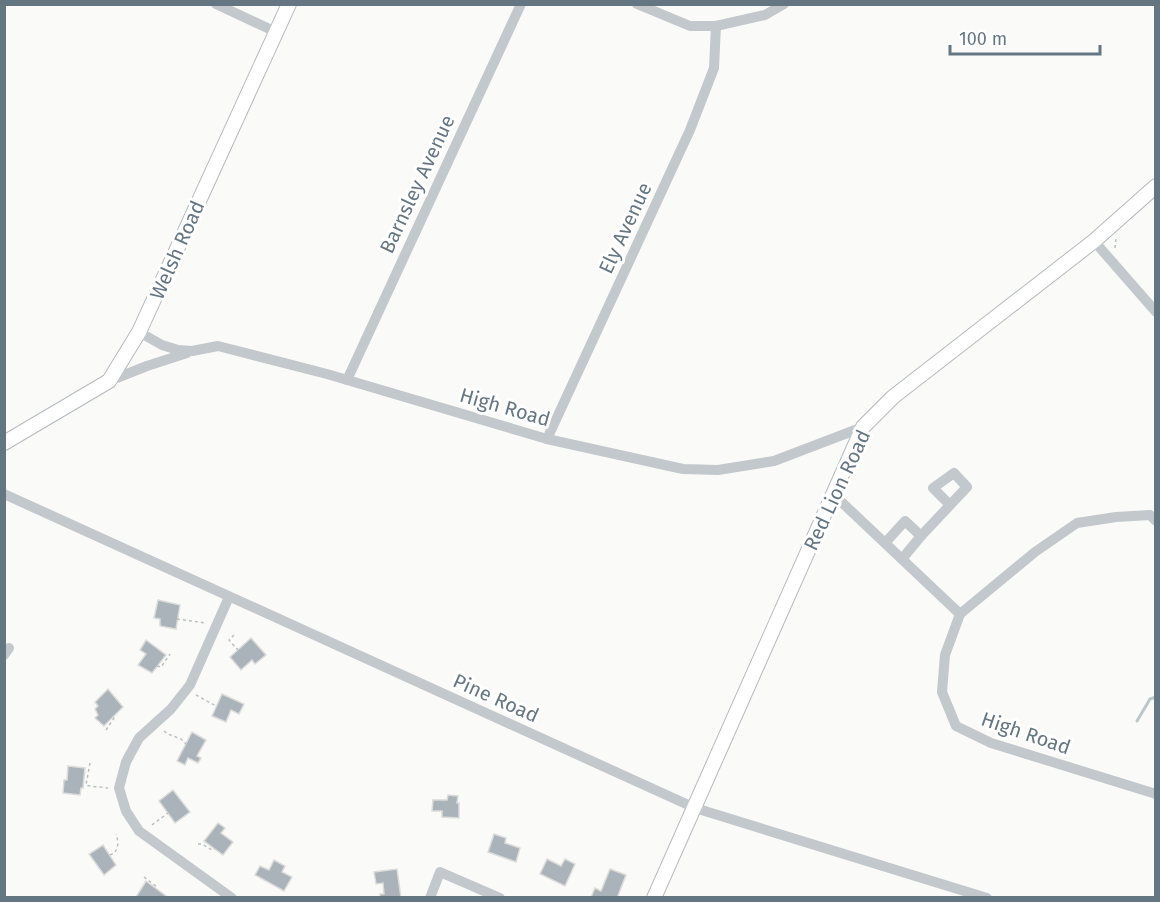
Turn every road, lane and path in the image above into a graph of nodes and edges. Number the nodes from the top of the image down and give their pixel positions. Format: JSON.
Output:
{"nodes":[{"id":1,"x":216,"y":4,"type":"edge"},
{"id":2,"x":289,"y":4,"type":"edge"},
{"id":3,"x":521,"y":4,"type":"edge"},
{"id":4,"x":637,"y":4,"type":"edge"},
{"id":5,"x":784,"y":4,"type":"edge"},
{"id":6,"x":717,"y":26,"type":"junction"},
{"id":7,"x":276,"y":32,"type":"junction"},
{"id":8,"x":1155,"y":186,"type":"edge"},
{"id":9,"x":1116,"y":237,"type":"dead end"},
{"id":10,"x":1094,"y":241,"type":"junction"},
{"id":11,"x":1115,"y":252,"type":"dead end"},
{"id":12,"x":1155,"y":312,"type":"edge"},
{"id":13,"x":139,"y":332,"type":"junction"},
{"id":14,"x":192,"y":351,"type":"junction"},
{"id":15,"x":347,"y":380,"type":"junction"},
{"id":16,"x":109,"y":381,"type":"junction"},
{"id":17,"x":863,"y":427,"type":"junction"},
{"id":18,"x":547,"y":439,"type":"junction"},
{"id":19,"x":4,"y":443,"type":"edge"},
{"id":20,"x":4,"y":494,"type":"edge"},
{"id":21,"x":834,"y":495,"type":"junction"},
{"id":22,"x":950,"y":506,"type":"dead end"},
{"id":23,"x":1155,"y":521,"type":"edge"},
{"id":24,"x":921,"y":536,"type":"junction"},
{"id":25,"x":885,"y":543,"type":"junction"},
{"id":26,"x":902,"y":559,"type":"junction"},
{"id":27,"x":229,"y":597,"type":"junction"},
{"id":28,"x":960,"y":614,"type":"junction"},
{"id":29,"x":177,"y":619,"type":"dead end"},
{"id":30,"x":216,"y":625,"type":"junction"},
{"id":31,"x":234,"y":634,"type":"dead end"},
{"id":32,"x":238,"y":650,"type":"dead end"},
{"id":33,"x":170,"y":654,"type":"dead end"},
{"id":34,"x":157,"y":666,"type":"dead end"},
{"id":35,"x":186,"y":690,"type":"junction"},
{"id":36,"x":216,"y":706,"type":"dead end"},
{"id":37,"x":115,"y":715,"type":"dead end"},
{"id":38,"x":156,"y":723,"type":"junction"},
{"id":39,"x":106,"y":730,"type":"dead end"},
{"id":40,"x":186,"y":744,"type":"dead end"},
{"id":41,"x":90,"y":763,"type":"dead end"},
{"id":42,"x":119,"y":788,"type":"junction"},
{"id":43,"x":1155,"y":794,"type":"edge"},
{"id":44,"x":695,"y":808,"type":"junction"},
{"id":45,"x":168,"y":813,"type":"dead end"},
{"id":46,"x":141,"y":833,"type":"junction"},
{"id":47,"x":116,"y":834,"type":"dead end"},
{"id":48,"x":198,"y":844,"type":"dead end"},
{"id":49,"x":214,"y":849,"type":"dead end"},
{"id":50,"x":110,"y":855,"type":"dead end"},
{"id":51,"x":144,"y":877,"type":"dead end"},
{"id":52,"x":156,"y":888,"type":"dead end"},
{"id":53,"x":232,"y":897,"type":"edge"},
{"id":54,"x":430,"y":897,"type":"edge"},
{"id":55,"x":500,"y":897,"type":"edge"},
{"id":56,"x":654,"y":897,"type":"edge"},
{"id":57,"x":987,"y":897,"type":"edge"}],
"edges":[{"from":1,"to":7,"type":"street"},
{"from":2,"to":7,"type":"main road","name":"Welsh Road"},
{"from":3,"to":15,"type":"street","name":"Barnsley Avenue"},
{"from":4,"to":6,"type":"street"},
{"from":5,"to":6,"type":"street"},
{"from":6,"to":18,"type":"street","name":"Ely Avenue"},
{"from":7,"to":13,"type":"main road","name":"Welsh Road"},
{"from":8,"to":10,"type":"main road","name":"Red Lion Road"},
{"from":9,"to":11,"type":"path"},
{"from":10,"to":12,"type":"street"},
{"from":10,"to":17,"type":"main road","name":"Red Lion Road"},
{"from":13,"to":14,"type":"street","name":"High Road"},
{"from":13,"to":16,"type":"main road","name":"Welsh Road"},
{"from":14,"to":15,"type":"street","name":"High Road"},
{"from":14,"to":16,"type":"street"},
{"from":15,"to":18,"type":"street","name":"High Road"},
{"from":16,"to":19,"type":"main road","name":"Welsh Road"},
{"from":17,"to":18,"type":"street","name":"High Road"},
{"from":17,"to":21,"type":"main road","name":"Red Lion Road"},
{"from":20,"to":27,"type":"street","name":"Pine Road"},
{"from":21,"to":25,"type":"street"},
{"from":21,"to":44,"type":"main road","name":"Red Lion Road"},
{"from":22,"to":24,"type":"street"},
{"from":23,"to":28,"type":"street"},
{"from":24,"to":25,"type":"street"},
{"from":24,"to":26,"type":"street"},
{"from":25,"to":26,"type":"street"},
{"from":26,"to":28,"type":"street"},
{"from":27,"to":30,"type":"street"},
{"from":27,"to":44,"type":"street","name":"Pine Road"},
{"from":28,"to":43,"type":"street","name":"High Road"},
{"from":29,"to":30,"type":"path"},
{"from":30,"to":35,"type":"street"},
{"from":31,"to":32,"type":"path"},
{"from":33,"to":34,"type":"path"},
{"from":35,"to":36,"type":"path"},
{"from":35,"to":38,"type":"street"},
{"from":37,"to":39,"type":"path"},
{"from":38,"to":40,"type":"path"},
{"from":38,"to":42,"type":"street"},
{"from":41,"to":42,"type":"path"},
{"from":42,"to":46,"type":"street"},
{"from":44,"to":56,"type":"main road","name":"Red Lion Road"},
{"from":44,"to":57,"type":"street","name":"Pine Road"},
{"from":45,"to":46,"type":"path"},
{"from":46,"to":53,"type":"street"},
{"from":47,"to":50,"type":"path"},
{"from":48,"to":49,"type":"path"},
{"from":51,"to":52,"type":"path"},
{"from":54,"to":55,"type":"street"}]}
